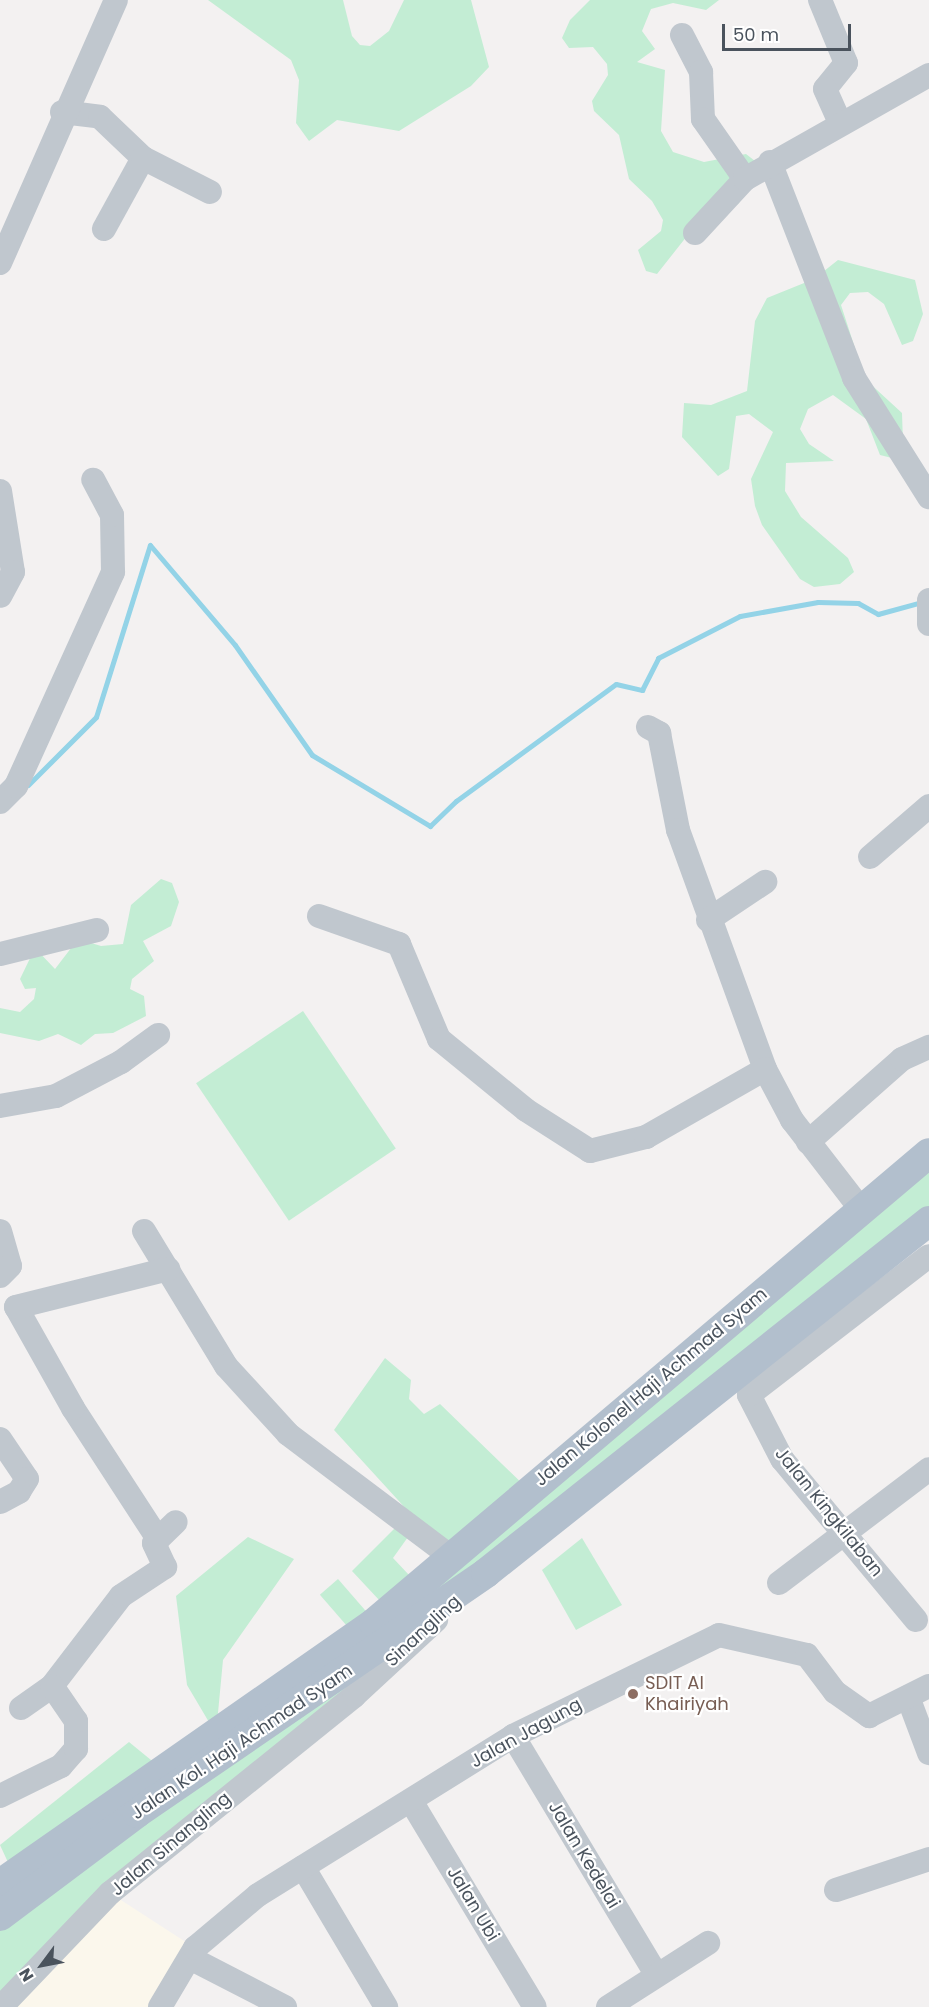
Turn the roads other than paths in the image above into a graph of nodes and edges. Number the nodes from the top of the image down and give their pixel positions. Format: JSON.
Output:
{"nodes":[{"id":1,"x":116,"y":0,"type":"edge"},
{"id":2,"x":820,"y":0,"type":"edge"},
{"id":3,"x":682,"y":35,"type":"dead end"},
{"id":4,"x":929,"y":75,"type":"edge"},
{"id":5,"x":63,"y":111,"type":"junction"},
{"id":6,"x":840,"y":122,"type":"junction"},
{"id":7,"x":143,"y":158,"type":"junction"},
{"id":8,"x":770,"y":162,"type":"junction"},
{"id":9,"x":745,"y":179,"type":"junction"},
{"id":10,"x":210,"y":192,"type":"dead end"},
{"id":11,"x":104,"y":229,"type":"dead end"},
{"id":12,"x":695,"y":233,"type":"dead end"},
{"id":13,"x":0,"y":263,"type":"edge"},
{"id":14,"x":93,"y":480,"type":"dead end"},
{"id":15,"x":0,"y":491,"type":"edge"},
{"id":16,"x":929,"y":497,"type":"edge"},
{"id":17,"x":0,"y":596,"type":"edge"},
{"id":18,"x":648,"y":727,"type":"dead end"},
{"id":19,"x":0,"y":802,"type":"edge"},
{"id":20,"x":929,"y":806,"type":"edge"},
{"id":21,"x":870,"y":857,"type":"dead end"},
{"id":22,"x":765,"y":882,"type":"dead end"},
{"id":23,"x":319,"y":916,"type":"dead end"},
{"id":24,"x":708,"y":920,"type":"junction"},
{"id":25,"x":97,"y":930,"type":"dead end"},
{"id":26,"x":0,"y":954,"type":"edge"},
{"id":27,"x":158,"y":1035,"type":"dead end"},
{"id":28,"x":929,"y":1047,"type":"edge"},
{"id":29,"x":765,"y":1069,"type":"junction"},
{"id":30,"x":0,"y":1106,"type":"edge"},
{"id":31,"x":808,"y":1142,"type":"junction"},
{"id":32,"x":929,"y":1153,"type":"edge"},
{"id":33,"x":860,"y":1208,"type":"junction"},
{"id":34,"x":929,"y":1221,"type":"edge"},
{"id":35,"x":0,"y":1231,"type":"edge"},
{"id":36,"x":144,"y":1231,"type":"dead end"},
{"id":37,"x":814,"y":1248,"type":"junction"},
{"id":38,"x":929,"y":1256,"type":"edge"},
{"id":39,"x":168,"y":1269,"type":"junction"},
{"id":40,"x":788,"y":1271,"type":"junction"},
{"id":41,"x":0,"y":1276,"type":"edge"},
{"id":42,"x":0,"y":1285,"type":"edge"},
{"id":43,"x":840,"y":1292,"type":"junction"},
{"id":44,"x":16,"y":1307,"type":"junction"},
{"id":45,"x":813,"y":1312,"type":"junction"},
{"id":46,"x":0,"y":1439,"type":"edge"},
{"id":47,"x":929,"y":1469,"type":"edge"},
{"id":48,"x":0,"y":1502,"type":"edge"},
{"id":49,"x":847,"y":1532,"type":"junction"},
{"id":50,"x":451,"y":1557,"type":"junction"},
{"id":51,"x":486,"y":1573,"type":"junction"},
{"id":52,"x":779,"y":1583,"type":"dead end"},
{"id":53,"x":916,"y":1620,"type":"dead end"},
{"id":54,"x":374,"y":1623,"type":"junction"},
{"id":55,"x":364,"y":1659,"type":"junction"},
{"id":56,"x":52,"y":1686,"type":"junction"},
{"id":57,"x":347,"y":1686,"type":"junction"},
{"id":58,"x":919,"y":1692,"type":"edge"},
{"id":59,"x":21,"y":1708,"type":"dead end"},
{"id":60,"x":513,"y":1736,"type":"junction"},
{"id":61,"x":929,"y":1753,"type":"edge"},
{"id":62,"x":0,"y":1796,"type":"edge"},
{"id":63,"x":411,"y":1801,"type":"junction"},
{"id":64,"x":929,"y":1859,"type":"edge"},
{"id":65,"x":303,"y":1867,"type":"junction"},
{"id":66,"x":0,"y":1884,"type":"edge"},
{"id":67,"x":836,"y":1890,"type":"dead end"},
{"id":68,"x":0,"y":1916,"type":"edge"},
{"id":69,"x":708,"y":1943,"type":"dead end"},
{"id":70,"x":190,"y":1958,"type":"junction"},
{"id":71,"x":656,"y":1974,"type":"junction"},
{"id":72,"x":2,"y":2007,"type":"edge"},
{"id":73,"x":160,"y":2007,"type":"edge"},
{"id":74,"x":285,"y":2007,"type":"edge"},
{"id":75,"x":386,"y":2007,"type":"edge"},
{"id":76,"x":535,"y":2007,"type":"edge"},
{"id":77,"x":608,"y":2007,"type":"edge"}],
"edges":[{"from":1,"to":5,"type":"street"},
{"from":2,"to":6,"type":"street"},
{"from":3,"to":9,"type":"street"},
{"from":4,"to":6,"type":"street"},
{"from":5,"to":7,"type":"street"},
{"from":5,"to":13,"type":"street"},
{"from":6,"to":8,"type":"street"},
{"from":7,"to":10,"type":"street"},
{"from":7,"to":11,"type":"street"},
{"from":8,"to":9,"type":"street"},
{"from":8,"to":16,"type":"street"},
{"from":9,"to":12,"type":"street"},
{"from":14,"to":19,"type":"street"},
{"from":15,"to":17,"type":"street"},
{"from":18,"to":24,"type":"street"},
{"from":20,"to":21,"type":"street"},
{"from":22,"to":24,"type":"street"},
{"from":23,"to":29,"type":"street"},
{"from":24,"to":29,"type":"street"},
{"from":25,"to":26,"type":"street"},
{"from":27,"to":30,"type":"street"},
{"from":28,"to":31,"type":"street"},
{"from":29,"to":31,"type":"street"},
{"from":31,"to":33,"type":"street"},
{"from":32,"to":33,"type":"main road","name":"Jalan Kolonel Haji Achmad Syam"},
{"from":33,"to":37,"type":"main road","name":"Jalan Kolonel Haji Achmad Syam"},
{"from":34,"to":43,"type":"main road","name":"Jalan Kolonel Haji Achmad Syam"},
{"from":35,"to":41,"type":"street"},
{"from":36,"to":39,"type":"street"},
{"from":37,"to":40,"type":"main road","name":"Jalan Kolonel Haji Achmad Syam"},
{"from":37,"to":43,"type":"main road"},
{"from":38,"to":49,"type":"street","name":"Jalan Kingkilaban"},
{"from":39,"to":44,"type":"street"},
{"from":39,"to":50,"type":"street"},
{"from":40,"to":45,"type":"main road"},
{"from":40,"to":50,"type":"main road","name":"Jalan Kolonel Haji Achmad Syam"},
{"from":42,"to":44,"type":"street"},
{"from":43,"to":45,"type":"main road","name":"Jalan Kolonel Haji Achmad Syam"},
{"from":44,"to":56,"type":"street"},
{"from":45,"to":51,"type":"main road","name":"Jalan Kolonel Haji Achmad Syam"},
{"from":46,"to":48,"type":"street"},
{"from":47,"to":49,"type":"street"},
{"from":49,"to":52,"type":"street"},
{"from":49,"to":53,"type":"street","name":"Jalan Kingkilaban"},
{"from":50,"to":54,"type":"main road","name":"Jalan Kolonel Haji Achmad Syam"},
{"from":51,"to":55,"type":"main road","name":"Jalan Kol. Haji Achmad Syam"},
{"from":51,"to":57,"type":"street","name":"Sinangling"},
{"from":54,"to":55,"type":"main road"},
{"from":54,"to":66,"type":"main road","name":"Jalan Kol. Haji Achmad Syam"},
{"from":55,"to":57,"type":"main road","name":"Jalan Kol. Haji Achmad Syam"},
{"from":56,"to":59,"type":"street"},
{"from":56,"to":62,"type":"street"},
{"from":57,"to":68,"type":"main road","name":"Jalan Kol. Haji Achmad Syam"},
{"from":57,"to":72,"type":"street","name":"Jalan Sinangling"},
{"from":58,"to":60,"type":"street","name":"Jalan Jagung"},
{"from":58,"to":61,"type":"street"},
{"from":60,"to":63,"type":"street","name":"Jalan Jagung"},
{"from":60,"to":71,"type":"street","name":"Jalan Kedelai"},
{"from":63,"to":65,"type":"street","name":"Jalan Jagung"},
{"from":63,"to":76,"type":"street","name":"Jalan Ubi"},
{"from":64,"to":67,"type":"street"},
{"from":65,"to":70,"type":"street","name":"Jalan Jagung"},
{"from":65,"to":75,"type":"street"},
{"from":69,"to":71,"type":"street"},
{"from":70,"to":73,"type":"street","name":"Jalan Jagung"},
{"from":70,"to":74,"type":"street"},
{"from":71,"to":77,"type":"street"}]}
